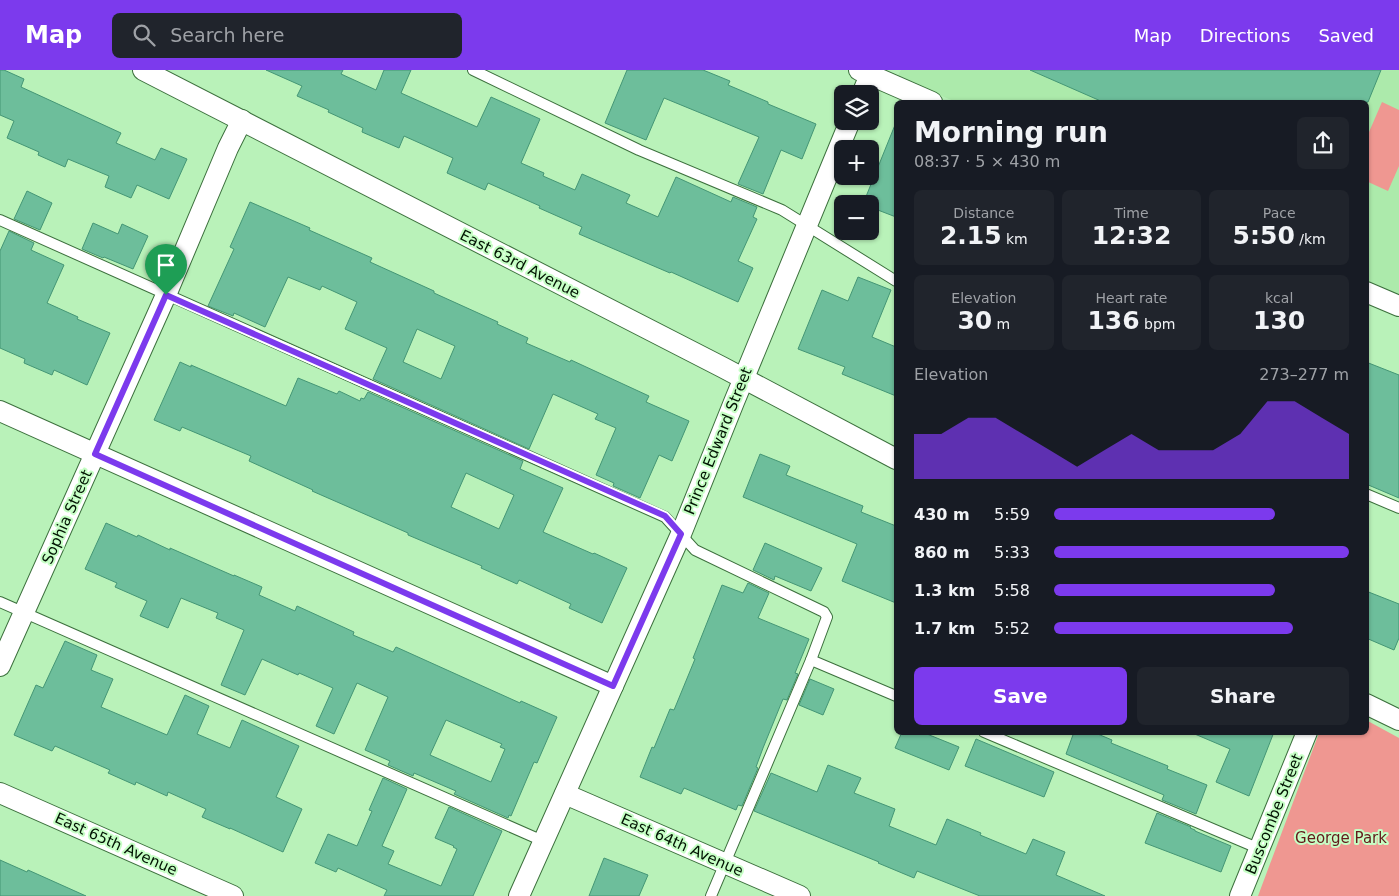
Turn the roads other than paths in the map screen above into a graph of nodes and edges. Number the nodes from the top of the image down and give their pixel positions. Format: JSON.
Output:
{"nodes":[{"id":1,"x":143,"y":70,"type":"edge"},
{"id":2,"x":473,"y":70,"type":"edge"},
{"id":3,"x":867,"y":72,"type":"edge"},
{"id":4,"x":864,"y":85,"type":"edge"},
{"id":5,"x":928,"y":100,"type":"edge"},
{"id":6,"x":242,"y":120,"type":"junction"},
{"id":7,"x":846,"y":130,"type":"edge"},
{"id":8,"x":0,"y":220,"type":"edge"},
{"id":9,"x":807,"y":225,"type":"junction"},
{"id":10,"x":894,"y":280,"type":"edge"},
{"id":11,"x":1369,"y":293,"type":"edge"},
{"id":12,"x":166,"y":295,"type":"junction"},
{"id":13,"x":1399,"y":306,"type":"edge"},
{"id":14,"x":743,"y":379,"type":"junction"},
{"id":15,"x":0,"y":411,"type":"edge"},
{"id":16,"x":95,"y":454,"type":"junction"},
{"id":17,"x":894,"y":458,"type":"edge"},
{"id":18,"x":1369,"y":495,"type":"edge"},
{"id":19,"x":1399,"y":508,"type":"edge"},
{"id":20,"x":681,"y":534,"type":"junction"},
{"id":21,"x":0,"y":602,"type":"edge"},
{"id":22,"x":24,"y":612,"type":"junction"},
{"id":23,"x":811,"y":660,"type":"junction"},
{"id":24,"x":0,"y":666,"type":"edge"},
{"id":25,"x":613,"y":686,"type":"junction"},
{"id":26,"x":894,"y":695,"type":"edge"},
{"id":27,"x":1369,"y":705,"type":"edge"},
{"id":28,"x":1399,"y":720,"type":"edge"},
{"id":29,"x":991,"y":735,"type":"edge"},
{"id":30,"x":1306,"y":735,"type":"edge"},
{"id":31,"x":0,"y":793,"type":"edge"},
{"id":32,"x":565,"y":794,"type":"junction"},
{"id":33,"x":543,"y":841,"type":"junction"},
{"id":34,"x":1260,"y":849,"type":"junction"},
{"id":35,"x":725,"y":863,"type":"junction"},
{"id":36,"x":233,"y":896,"type":"edge"},
{"id":37,"x":519,"y":896,"type":"edge"},
{"id":38,"x":711,"y":896,"type":"edge"},
{"id":39,"x":800,"y":896,"type":"edge"},
{"id":40,"x":1240,"y":896,"type":"edge"}],
"edges":[{"from":1,"to":6,"type":"street","name":"East 63rd Avenue"},
{"from":2,"to":9,"type":"lane"},
{"from":3,"to":4,"type":"street"},
{"from":3,"to":5,"type":"street"},
{"from":6,"to":12,"type":"street","name":"Sophia Street"},
{"from":6,"to":14,"type":"street","name":"East 63rd Avenue"},
{"from":7,"to":9,"type":"street","name":"Prince Edward Street"},
{"from":8,"to":12,"type":"lane"},
{"from":9,"to":10,"type":"lane"},
{"from":9,"to":14,"type":"street","name":"Prince Edward Street"},
{"from":11,"to":13,"type":"street"},
{"from":12,"to":16,"type":"street","name":"Sophia Street"},
{"from":12,"to":20,"type":"lane"},
{"from":14,"to":17,"type":"street","name":"East 63rd Avenue"},
{"from":14,"to":20,"type":"street","name":"Prince Edward Street"},
{"from":15,"to":16,"type":"street"},
{"from":16,"to":22,"type":"street","name":"Sophia Street"},
{"from":16,"to":25,"type":"street"},
{"from":18,"to":19,"type":"lane"},
{"from":20,"to":23,"type":"lane"},
{"from":20,"to":25,"type":"street","name":"Prince Edward Street"},
{"from":21,"to":22,"type":"lane"},
{"from":22,"to":24,"type":"street","name":"Sophia Street"},
{"from":22,"to":33,"type":"lane"},
{"from":23,"to":26,"type":"lane"},
{"from":23,"to":35,"type":"lane"},
{"from":25,"to":32,"type":"street","name":"Prince Edward Street"},
{"from":27,"to":28,"type":"street"},
{"from":29,"to":34,"type":"lane"},
{"from":30,"to":34,"type":"street","name":"Buscombe Street"},
{"from":31,"to":36,"type":"street","name":"East 65th Avenue"},
{"from":32,"to":33,"type":"street","name":"Prince Edward Street"},
{"from":32,"to":35,"type":"street","name":"East 64th Avenue"},
{"from":33,"to":37,"type":"street","name":"Prince Edward Street"},
{"from":34,"to":40,"type":"street","name":"Buscombe Street"},
{"from":35,"to":38,"type":"lane"},
{"from":35,"to":39,"type":"street","name":"East 64th Avenue"}]}
